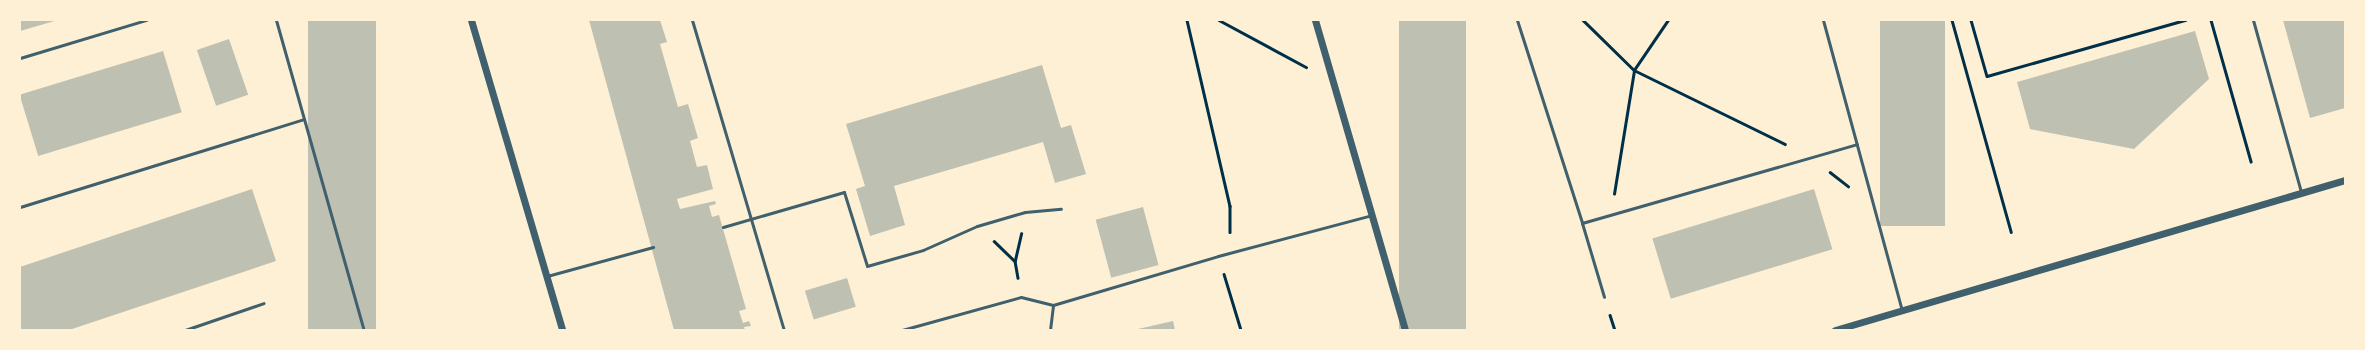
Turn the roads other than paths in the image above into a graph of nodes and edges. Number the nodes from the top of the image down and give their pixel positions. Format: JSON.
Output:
{"nodes":[{"id":1,"x":146,"y":20,"type":"edge"},
{"id":2,"x":276,"y":20,"type":"edge"},
{"id":3,"x":472,"y":20,"type":"edge"},
{"id":4,"x":692,"y":20,"type":"edge"},
{"id":5,"x":1315,"y":20,"type":"edge"},
{"id":6,"x":1517,"y":20,"type":"edge"},
{"id":7,"x":1823,"y":20,"type":"edge"},
{"id":8,"x":2253,"y":20,"type":"edge"},
{"id":9,"x":20,"y":58,"type":"edge"},
{"id":10,"x":304,"y":119,"type":"junction"},
{"id":11,"x":1857,"y":144,"type":"junction"},
{"id":12,"x":2345,"y":180,"type":"edge"},
{"id":13,"x":2301,"y":193,"type":"junction"},
{"id":14,"x":20,"y":207,"type":"edge"},
{"id":15,"x":1061,"y":209,"type":"dead end"},
{"id":16,"x":1373,"y":214,"type":"junction"},
{"id":17,"x":751,"y":218,"type":"junction"},
{"id":18,"x":1582,"y":223,"type":"junction"},
{"id":19,"x":723,"y":227,"type":"dead end"},
{"id":20,"x":653,"y":247,"type":"dead end"},
{"id":21,"x":547,"y":276,"type":"junction"},
{"id":22,"x":1604,"y":297,"type":"road end"},
{"id":23,"x":264,"y":304,"type":"dead end"},
{"id":24,"x":1053,"y":305,"type":"junction"},
{"id":25,"x":1902,"y":311,"type":"junction"},
{"id":26,"x":185,"y":330,"type":"edge"},
{"id":27,"x":364,"y":330,"type":"edge"},
{"id":28,"x":562,"y":330,"type":"edge"},
{"id":29,"x":784,"y":330,"type":"edge"},
{"id":30,"x":902,"y":330,"type":"edge"},
{"id":31,"x":1050,"y":330,"type":"edge"},
{"id":32,"x":1405,"y":330,"type":"edge"},
{"id":33,"x":1835,"y":330,"type":"edge"}],
"edges":[{"from":1,"to":9,"type":"lane"},
{"from":2,"to":10,"type":"lane"},
{"from":3,"to":21,"type":"street"},
{"from":4,"to":17,"type":"lane"},
{"from":5,"to":16,"type":"street"},
{"from":6,"to":18,"type":"lane"},
{"from":7,"to":11,"type":"lane"},
{"from":8,"to":13,"type":"lane"},
{"from":10,"to":14,"type":"lane"},
{"from":10,"to":27,"type":"lane"},
{"from":11,"to":18,"type":"lane"},
{"from":11,"to":25,"type":"lane"},
{"from":12,"to":13,"type":"street"},
{"from":13,"to":25,"type":"street"},
{"from":15,"to":17,"type":"lane"},
{"from":16,"to":24,"type":"lane"},
{"from":16,"to":32,"type":"street"},
{"from":17,"to":19,"type":"lane"},
{"from":17,"to":29,"type":"lane"},
{"from":18,"to":22,"type":"lane"},
{"from":20,"to":21,"type":"lane"},
{"from":21,"to":28,"type":"street"},
{"from":23,"to":26,"type":"lane"},
{"from":24,"to":30,"type":"lane"},
{"from":24,"to":31,"type":"lane"},
{"from":25,"to":33,"type":"street"}]}
